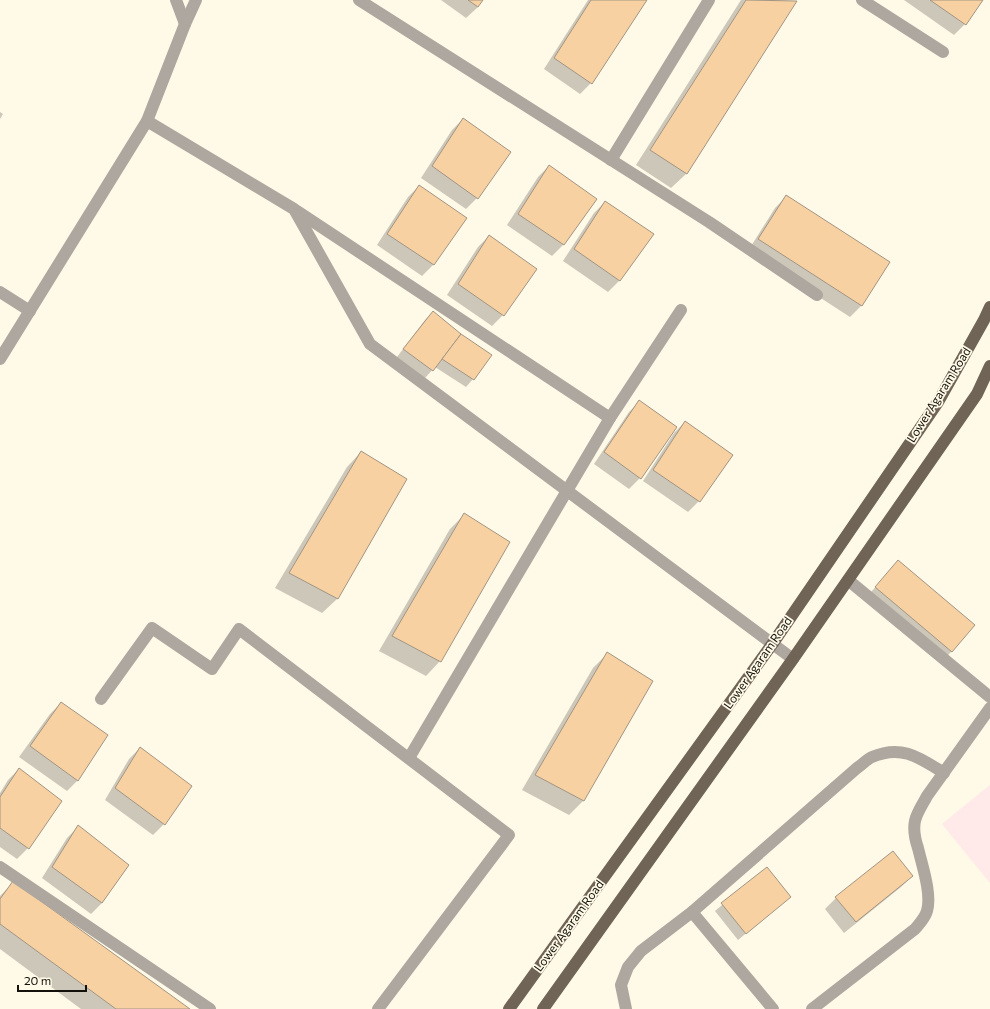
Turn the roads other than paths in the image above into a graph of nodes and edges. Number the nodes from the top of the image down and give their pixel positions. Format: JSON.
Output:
{"nodes":[{"id":1,"x":176,"y":0,"type":"edge"},
{"id":2,"x":196,"y":0,"type":"edge"},
{"id":3,"x":359,"y":0,"type":"edge"},
{"id":4,"x":710,"y":0,"type":"edge"},
{"id":5,"x":862,"y":0,"type":"edge"},
{"id":6,"x":185,"y":24,"type":"junction"},
{"id":7,"x":943,"y":52,"type":"dead end"},
{"id":8,"x":147,"y":121,"type":"junction"},
{"id":9,"x":611,"y":160,"type":"junction"},
{"id":10,"x":294,"y":209,"type":"junction"},
{"id":11,"x":0,"y":292,"type":"edge"},
{"id":12,"x":817,"y":295,"type":"dead end"},
{"id":13,"x":990,"y":307,"type":"edge"},
{"id":14,"x":681,"y":310,"type":"dead end"},
{"id":15,"x":30,"y":311,"type":"junction"},
{"id":16,"x":0,"y":358,"type":"edge"},
{"id":17,"x":990,"y":366,"type":"edge"},
{"id":18,"x":610,"y":418,"type":"junction"},
{"id":19,"x":568,"y":491,"type":"junction"},
{"id":20,"x":848,"y":580,"type":"junction"},
{"id":21,"x":773,"y":643,"type":"junction"},
{"id":22,"x":793,"y":659,"type":"junction"},
{"id":23,"x":990,"y":697,"type":"edge"},
{"id":24,"x":101,"y":699,"type":"dead end"},
{"id":25,"x":990,"y":708,"type":"edge"},
{"id":26,"x":409,"y":758,"type":"junction"},
{"id":27,"x":944,"y":773,"type":"junction"},
{"id":28,"x":0,"y":867,"type":"edge"},
{"id":29,"x":692,"y":912,"type":"junction"},
{"id":30,"x":821,"y":1007,"type":"edge"},
{"id":31,"x":210,"y":1009,"type":"edge"},
{"id":32,"x":378,"y":1009,"type":"edge"},
{"id":33,"x":509,"y":1009,"type":"edge"},
{"id":34,"x":543,"y":1009,"type":"edge"},
{"id":35,"x":626,"y":1009,"type":"edge"},
{"id":36,"x":773,"y":1009,"type":"edge"}],
"edges":[{"from":1,"to":6,"type":"lane"},
{"from":2,"to":6,"type":"lane"},
{"from":3,"to":9,"type":"lane"},
{"from":4,"to":9,"type":"lane"},
{"from":5,"to":7,"type":"lane"},
{"from":6,"to":8,"type":"lane"},
{"from":8,"to":10,"type":"lane"},
{"from":8,"to":15,"type":"lane"},
{"from":9,"to":12,"type":"lane"},
{"from":10,"to":18,"type":"lane"},
{"from":10,"to":19,"type":"lane"},
{"from":11,"to":15,"type":"lane"},
{"from":13,"to":21,"type":"main road","name":"Lower Agaram Road"},
{"from":14,"to":18,"type":"lane"},
{"from":15,"to":16,"type":"lane"},
{"from":17,"to":20,"type":"main road"},
{"from":18,"to":19,"type":"lane"},
{"from":19,"to":21,"type":"lane"},
{"from":19,"to":26,"type":"lane"},
{"from":20,"to":22,"type":"main road"},
{"from":20,"to":23,"type":"lane"},
{"from":21,"to":22,"type":"lane"},
{"from":21,"to":33,"type":"main road","name":"Lower Agaram Road"},
{"from":22,"to":34,"type":"main road"},
{"from":24,"to":26,"type":"lane"},
{"from":25,"to":27,"type":"lane"},
{"from":26,"to":32,"type":"lane"},
{"from":27,"to":29,"type":"lane"},
{"from":27,"to":30,"type":"lane"},
{"from":28,"to":31,"type":"lane"},
{"from":29,"to":35,"type":"lane"},
{"from":29,"to":36,"type":"lane"}]}
